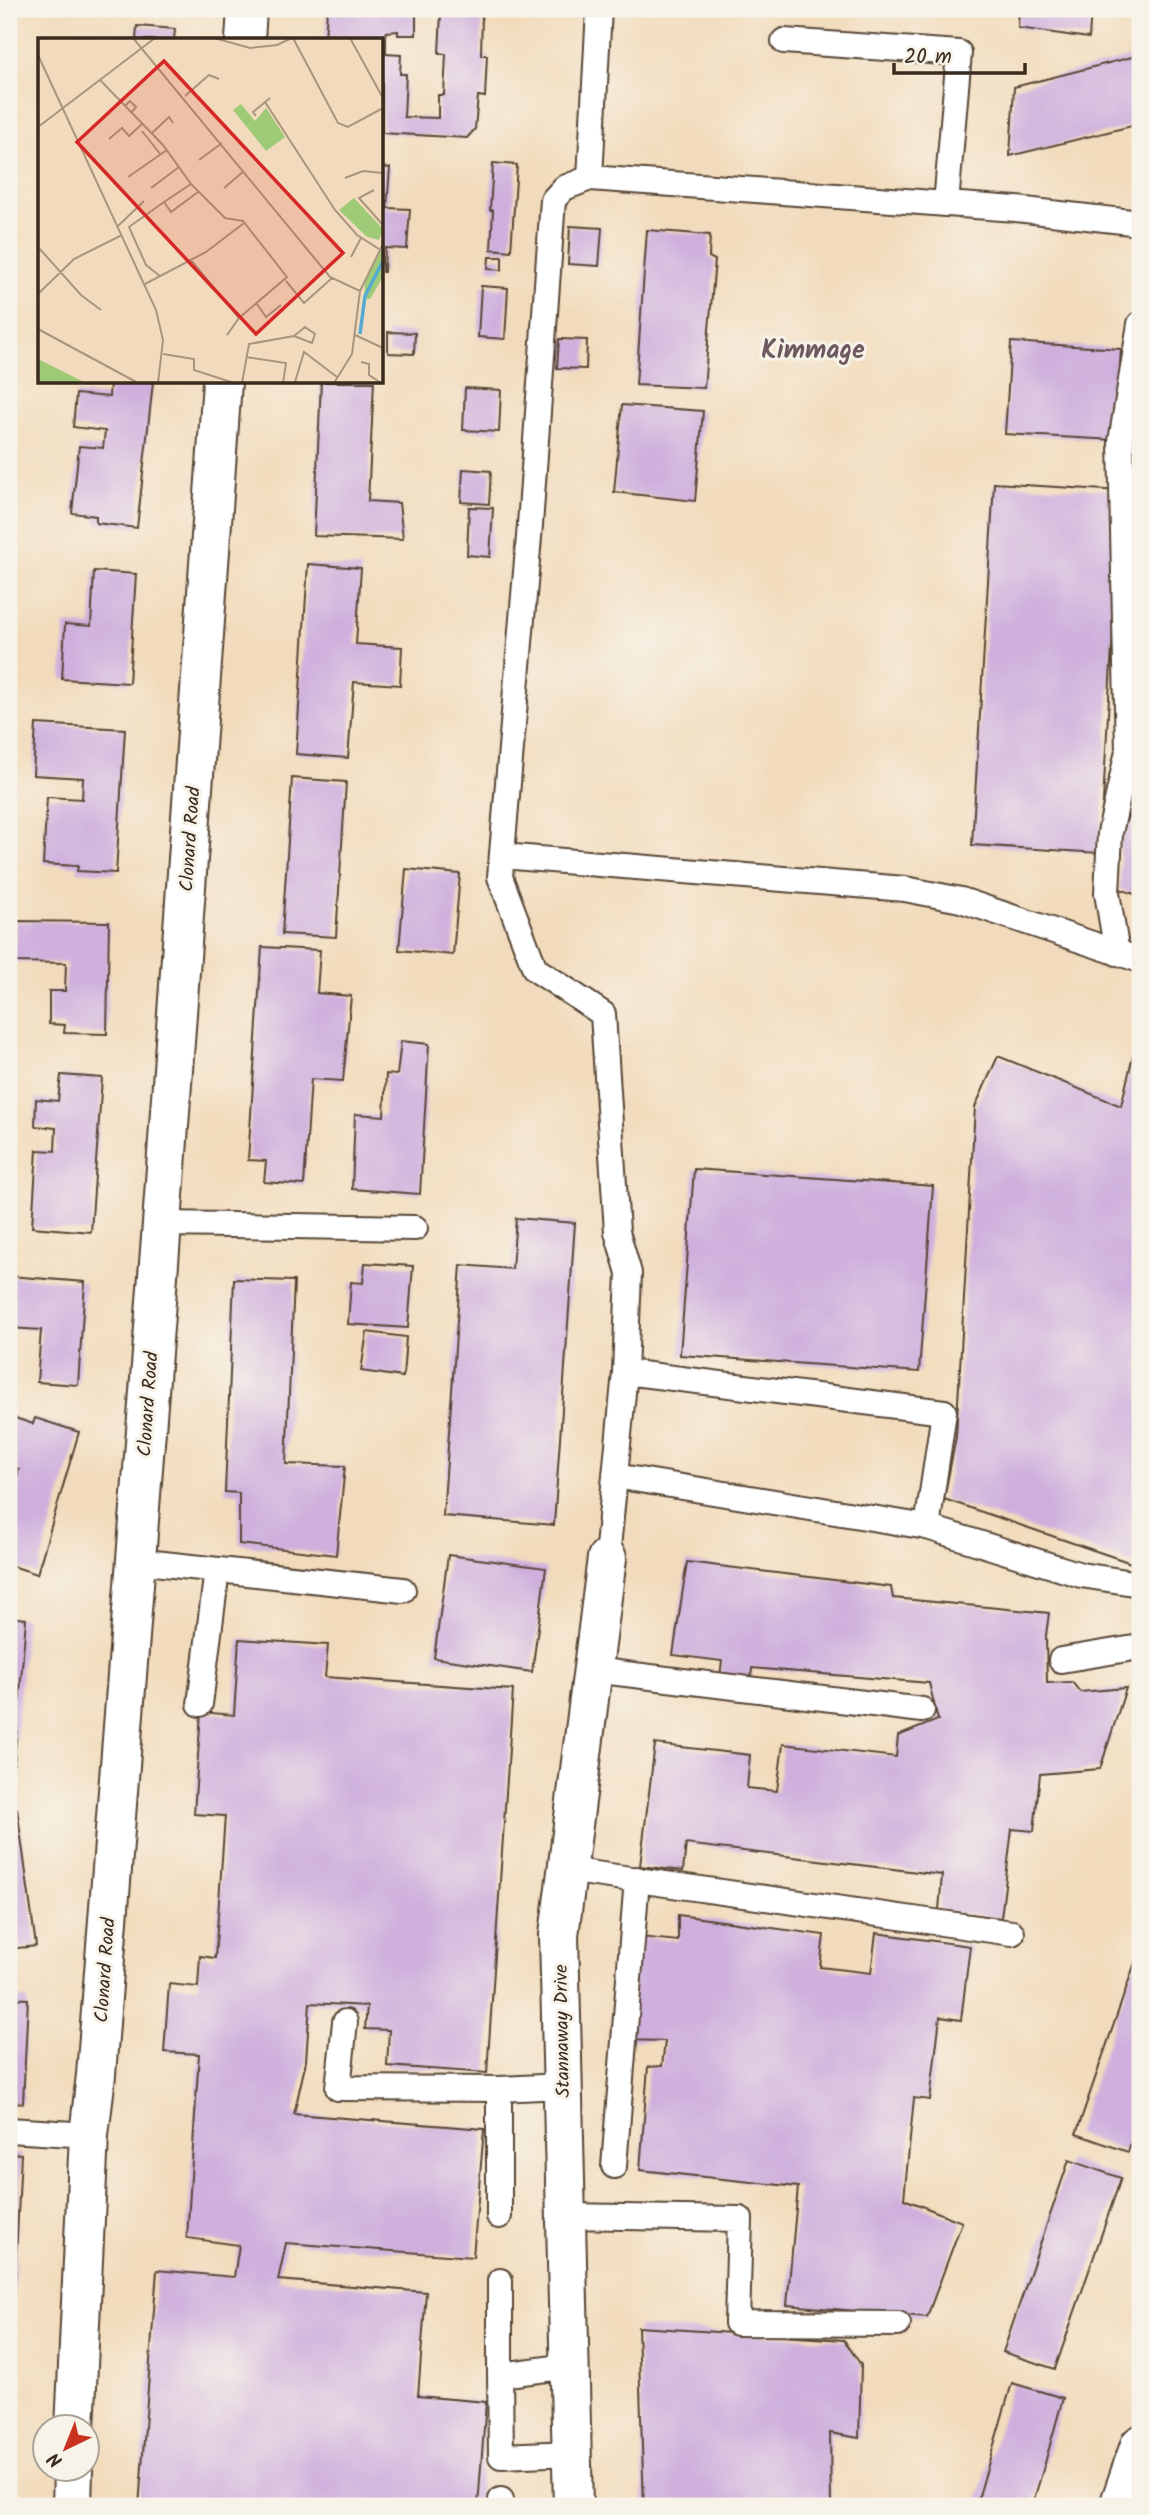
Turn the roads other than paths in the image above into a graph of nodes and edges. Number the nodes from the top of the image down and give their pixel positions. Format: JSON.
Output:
{"nodes":[{"id":1,"x":247,"y":9,"type":"edge"},
{"id":2,"x":599,"y":9,"type":"edge"},
{"id":3,"x":245,"y":38,"type":"edge"},
{"id":4,"x":784,"y":41,"type":"dead end"},
{"id":5,"x":590,"y":178,"type":"junction"},
{"id":6,"x":946,"y":204,"type":"junction"},
{"id":7,"x":1140,"y":223,"type":"edge"},
{"id":8,"x":1140,"y":324,"type":"edge"},
{"id":9,"x":222,"y":383,"type":"edge"},
{"id":10,"x":502,"y":856,"type":"junction"},
{"id":11,"x":1129,"y":956,"type":"edge"},
{"id":12,"x":162,"y":1224,"type":"junction"},
{"id":13,"x":415,"y":1228,"type":"dead end"},
{"id":14,"x":625,"y":1372,"type":"junction"},
{"id":15,"x":615,"y":1476,"type":"junction"},
{"id":16,"x":927,"y":1527,"type":"junction"},
{"id":17,"x":607,"y":1558,"type":"joint"},
{"id":18,"x":136,"y":1560,"type":"junction"},
{"id":19,"x":218,"y":1570,"type":"junction"},
{"id":20,"x":1140,"y":1584,"type":"edge"},
{"id":21,"x":403,"y":1590,"type":"dead end"},
{"id":22,"x":1140,"y":1647,"type":"edge"},
{"id":23,"x":1061,"y":1660,"type":"dead end"},
{"id":24,"x":593,"y":1670,"type":"junction"},
{"id":25,"x":200,"y":1704,"type":"dead end"},
{"id":26,"x":922,"y":1710,"type":"dead end"},
{"id":27,"x":568,"y":1870,"type":"junction"},
{"id":28,"x":637,"y":1879,"type":"junction"},
{"id":29,"x":1012,"y":1933,"type":"dead end"},
{"id":30,"x":345,"y":2022,"type":"dead end"},
{"id":31,"x":562,"y":2086,"type":"junction"},
{"id":32,"x":499,"y":2089,"type":"junction"},
{"id":33,"x":9,"y":2130,"type":"edge"},
{"id":34,"x":89,"y":2135,"type":"junction"},
{"id":35,"x":614,"y":2166,"type":"dead end"},
{"id":36,"x":499,"y":2216,"type":"dead end"},
{"id":37,"x":566,"y":2216,"type":"junction"},
{"id":38,"x":500,"y":2281,"type":"dead end"},
{"id":39,"x":898,"y":2323,"type":"dead end"},
{"id":40,"x":569,"y":2366,"type":"junction"},
{"id":41,"x":500,"y":2375,"type":"junction"},
{"id":42,"x":76,"y":2414,"type":"edge"},
{"id":43,"x":1140,"y":2445,"type":"edge"},
{"id":44,"x":572,"y":2453,"type":"junction"},
{"id":45,"x":73,"y":2484,"type":"edge"},
{"id":46,"x":72,"y":2506,"type":"edge"},
{"id":47,"x":573,"y":2506,"type":"edge"},
{"id":48,"x":1119,"y":2506,"type":"edge"}],
"edges":[{"from":1,"to":3,"type":"street"},
{"from":2,"to":5,"type":"lane"},
{"from":4,"to":6,"type":"lane"},
{"from":5,"to":6,"type":"lane"},
{"from":5,"to":10,"type":"lane"},
{"from":6,"to":7,"type":"lane"},
{"from":8,"to":11,"type":"lane"},
{"from":9,"to":12,"type":"street","name":"Clonard Road"},
{"from":10,"to":11,"type":"lane"},
{"from":10,"to":14,"type":"lane"},
{"from":12,"to":13,"type":"lane"},
{"from":12,"to":18,"type":"street","name":"Clonard Road"},
{"from":14,"to":15,"type":"lane"},
{"from":14,"to":16,"type":"lane"},
{"from":15,"to":16,"type":"lane"},
{"from":15,"to":17,"type":"lane"},
{"from":16,"to":20,"type":"lane"},
{"from":17,"to":24,"type":"street","name":"Stannaway Drive"},
{"from":18,"to":19,"type":"lane"},
{"from":18,"to":34,"type":"street","name":"Clonard Road"},
{"from":19,"to":21,"type":"lane"},
{"from":19,"to":25,"type":"lane"},
{"from":22,"to":23,"type":"lane"},
{"from":24,"to":26,"type":"lane"},
{"from":24,"to":27,"type":"street","name":"Stannaway Drive"},
{"from":27,"to":28,"type":"lane"},
{"from":27,"to":31,"type":"street","name":"Stannaway Drive"},
{"from":28,"to":29,"type":"lane"},
{"from":28,"to":35,"type":"lane"},
{"from":30,"to":32,"type":"lane"},
{"from":31,"to":32,"type":"lane"},
{"from":31,"to":37,"type":"street","name":"Stannaway Drive"},
{"from":32,"to":36,"type":"lane"},
{"from":33,"to":34,"type":"lane"},
{"from":34,"to":42,"type":"street","name":"Clonard Road"},
{"from":37,"to":39,"type":"lane"},
{"from":37,"to":40,"type":"street","name":"Stannaway Drive"},
{"from":38,"to":41,"type":"lane"},
{"from":40,"to":41,"type":"lane"},
{"from":40,"to":44,"type":"street","name":"Stannaway Drive"},
{"from":41,"to":44,"type":"lane"},
{"from":43,"to":48,"type":"street"},
{"from":44,"to":47,"type":"street","name":"Stannaway Drive"},
{"from":45,"to":46,"type":"street"}]}
